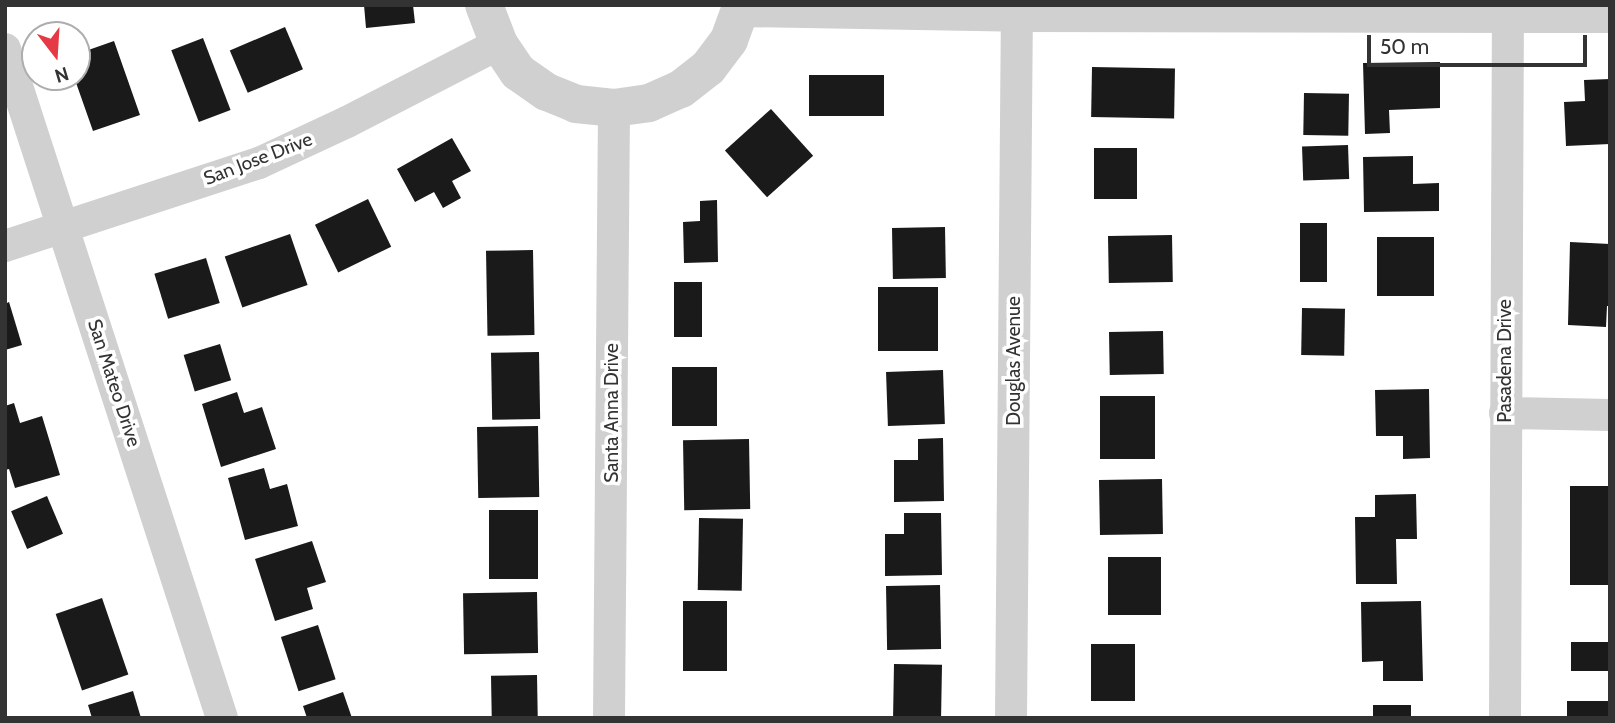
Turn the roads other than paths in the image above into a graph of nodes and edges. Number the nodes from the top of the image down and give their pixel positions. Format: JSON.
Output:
{"nodes":[{"id":1,"x":484,"y":5,"type":"edge"},
{"id":2,"x":742,"y":6,"type":"edge"},
{"id":3,"x":1017,"y":9,"type":"edge"},
{"id":4,"x":1508,"y":9,"type":"edge"},
{"id":5,"x":1610,"y":14,"type":"edge"},
{"id":6,"x":499,"y":44,"type":"junction"},
{"id":7,"x":5,"y":49,"type":"edge"},
{"id":8,"x":614,"y":108,"type":"junction"},
{"id":9,"x":63,"y":227,"type":"junction"},
{"id":10,"x":5,"y":246,"type":"edge"},
{"id":11,"x":1505,"y":413,"type":"junction"},
{"id":12,"x":1610,"y":415,"type":"edge"},
{"id":13,"x":222,"y":718,"type":"edge"},
{"id":14,"x":610,"y":718,"type":"edge"},
{"id":15,"x":1011,"y":718,"type":"edge"},
{"id":16,"x":1505,"y":718,"type":"edge"}],
"edges":[{"from":1,"to":6,"type":"street"},
{"from":2,"to":3,"type":"street"},
{"from":2,"to":8,"type":"street"},
{"from":3,"to":4,"type":"street"},
{"from":3,"to":15,"type":"street","name":"Douglas Avenue"},
{"from":4,"to":5,"type":"street"},
{"from":4,"to":11,"type":"street","name":"Pasadena Drive"},
{"from":6,"to":8,"type":"street"},
{"from":6,"to":9,"type":"street","name":"San Jose Drive"},
{"from":7,"to":9,"type":"street","name":"San Mateo Drive"},
{"from":8,"to":14,"type":"street","name":"Santa Anna Drive"},
{"from":9,"to":10,"type":"street","name":"San Jose Drive"},
{"from":9,"to":13,"type":"street","name":"San Mateo Drive"},
{"from":11,"to":12,"type":"street"},
{"from":11,"to":16,"type":"street","name":"Pasadena Drive"}]}
